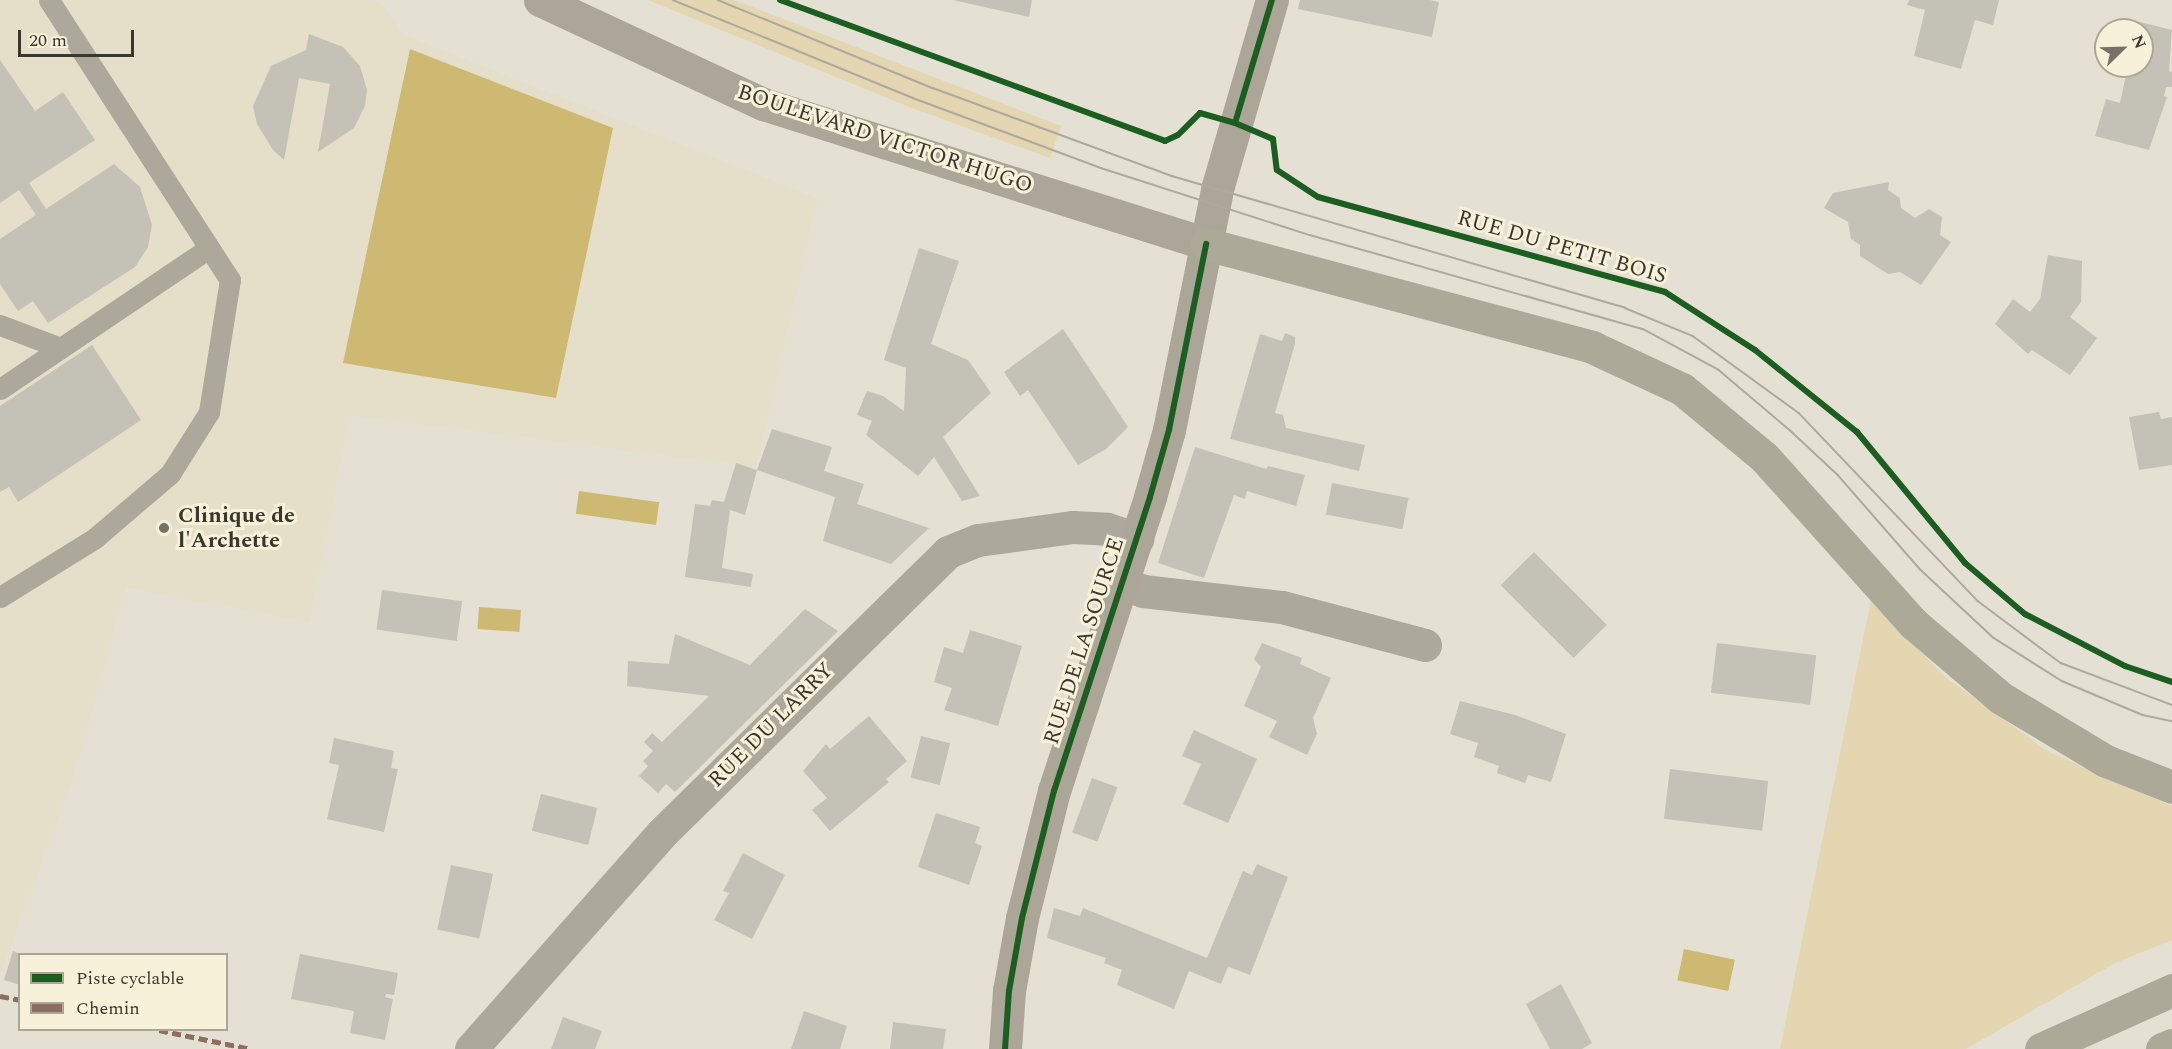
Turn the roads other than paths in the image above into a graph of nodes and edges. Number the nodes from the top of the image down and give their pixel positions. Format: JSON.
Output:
{"nodes":[{"id":1,"x":49,"y":0,"type":"edge"},
{"id":2,"x":540,"y":0,"type":"edge"},
{"id":3,"x":1272,"y":0,"type":"edge"},
{"id":4,"x":1206,"y":244,"type":"junction"},
{"id":5,"x":209,"y":248,"type":"junction"},
{"id":6,"x":0,"y":325,"type":"edge"},
{"id":7,"x":61,"y":348,"type":"junction"},
{"id":8,"x":4,"y":383,"type":"edge"},
{"id":9,"x":1137,"y":539,"type":"junction"},
{"id":10,"x":1122,"y":584,"type":"junction"},
{"id":11,"x":0,"y":597,"type":"edge"},
{"id":12,"x":1425,"y":645,"type":"dead end"},
{"id":13,"x":2172,"y":787,"type":"edge"},
{"id":14,"x":2172,"y":990,"type":"edge"},
{"id":15,"x":2172,"y":1045,"type":"edge"},
{"id":16,"x":471,"y":1049,"type":"edge"},
{"id":17,"x":1005,"y":1049,"type":"edge"},
{"id":18,"x":2041,"y":1049,"type":"edge"},
{"id":19,"x":2162,"y":1049,"type":"edge"}],
"edges":[{"from":1,"to":5,"type":"lane"},
{"from":2,"to":4,"type":"main road","name":"BOULEVARD VICTOR HUGO"},
{"from":3,"to":4,"type":"main road","name":"RUE DE LA SOURCE"},
{"from":4,"to":9,"type":"main road","name":"RUE DE LA SOURCE"},
{"from":4,"to":13,"type":"main road"},
{"from":5,"to":7,"type":"lane"},
{"from":5,"to":11,"type":"lane"},
{"from":6,"to":7,"type":"lane"},
{"from":7,"to":8,"type":"lane"},
{"from":9,"to":10,"type":"main road","name":"RUE DE LA SOURCE"},
{"from":9,"to":16,"type":"street","name":"RUE DU LARRY"},
{"from":10,"to":12,"type":"street"},
{"from":10,"to":17,"type":"main road","name":"RUE DE LA SOURCE"},
{"from":14,"to":18,"type":"main road"},
{"from":15,"to":19,"type":"main road"}]}
